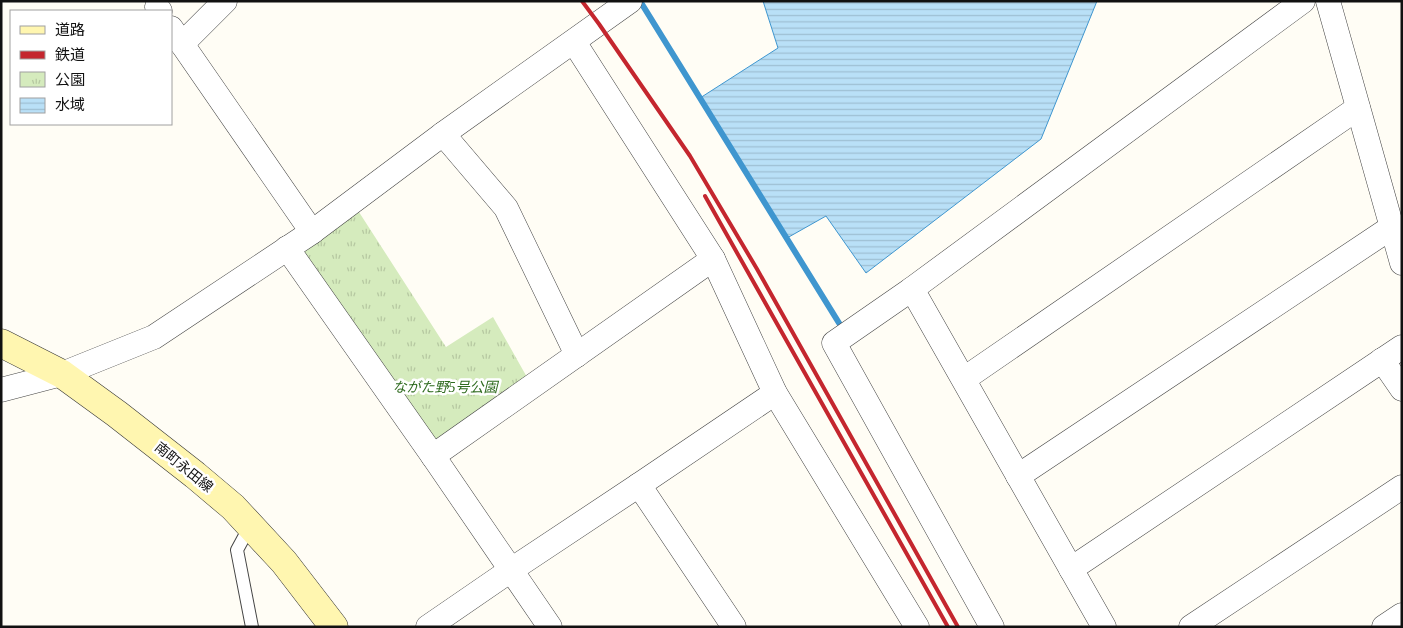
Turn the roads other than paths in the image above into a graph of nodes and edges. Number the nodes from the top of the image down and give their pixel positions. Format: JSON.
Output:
{"nodes":[{"id":1,"x":225,"y":1,"type":"edge"},
{"id":2,"x":630,"y":1,"type":"edge"},
{"id":3,"x":1303,"y":1,"type":"edge"},
{"id":4,"x":1328,"y":1,"type":"edge"},
{"id":5,"x":176,"y":36,"type":"edge"},
{"id":6,"x":574,"y":42,"type":"junction"},
{"id":7,"x":1358,"y":108,"type":"junction"},
{"id":8,"x":444,"y":134,"type":"junction"},
{"id":9,"x":1392,"y":227,"type":"junction"},
{"id":10,"x":312,"y":232,"type":"junction"},
{"id":11,"x":287,"y":248,"type":"junction"},
{"id":12,"x":713,"y":259,"type":"junction"},
{"id":13,"x":1402,"y":263,"type":"edge"},
{"id":14,"x":912,"y":288,"type":"junction"},
{"id":15,"x":1,"y":343,"type":"edge"},
{"id":16,"x":1402,"y":347,"type":"edge"},
{"id":17,"x":577,"y":355,"type":"junction"},
{"id":18,"x":1382,"y":360,"type":"junction"},
{"id":19,"x":62,"y":374,"type":"junction"},
{"id":20,"x":964,"y":379,"type":"junction"},
{"id":21,"x":1402,"y":389,"type":"edge"},
{"id":22,"x":1,"y":390,"type":"edge"},
{"id":23,"x":775,"y":393,"type":"junction"},
{"id":24,"x":433,"y":456,"type":"junction"},
{"id":25,"x":1018,"y":476,"type":"junction"},
{"id":26,"x":639,"y":485,"type":"junction"},
{"id":27,"x":1402,"y":487,"type":"edge"},
{"id":28,"x":250,"y":526,"type":"junction"},
{"id":29,"x":1071,"y":569,"type":"junction"},
{"id":30,"x":511,"y":570,"type":"junction"},
{"id":31,"x":1402,"y":615,"type":"edge"},
{"id":32,"x":252,"y":627,"type":"edge"},
{"id":33,"x":334,"y":627,"type":"edge"},
{"id":34,"x":428,"y":627,"type":"edge"},
{"id":35,"x":550,"y":627,"type":"edge"},
{"id":36,"x":734,"y":627,"type":"edge"},
{"id":37,"x":917,"y":627,"type":"edge"},
{"id":38,"x":992,"y":627,"type":"edge"},
{"id":39,"x":1104,"y":627,"type":"edge"},
{"id":40,"x":1191,"y":627,"type":"edge"},
{"id":41,"x":1384,"y":627,"type":"edge"}],
"edges":[{"from":1,"to":5,"type":"street"},
{"from":2,"to":6,"type":"street"},
{"from":3,"to":14,"type":"street"},
{"from":4,"to":7,"type":"street"},
{"from":5,"to":10,"type":"street"},
{"from":6,"to":8,"type":"street"},
{"from":6,"to":12,"type":"street"},
{"from":7,"to":9,"type":"street"},
{"from":7,"to":20,"type":"street"},
{"from":8,"to":10,"type":"street"},
{"from":8,"to":17,"type":"street"},
{"from":9,"to":13,"type":"street"},
{"from":9,"to":25,"type":"street"},
{"from":10,"to":11,"type":"street"},
{"from":11,"to":19,"type":"street"},
{"from":11,"to":24,"type":"street"},
{"from":12,"to":17,"type":"street"},
{"from":12,"to":23,"type":"street"},
{"from":14,"to":20,"type":"street"},
{"from":14,"to":38,"type":"street"},
{"from":15,"to":19,"type":"street","name":"南町永田線"},
{"from":16,"to":18,"type":"street"},
{"from":17,"to":24,"type":"street"},
{"from":18,"to":21,"type":"street"},
{"from":18,"to":29,"type":"street"},
{"from":19,"to":22,"type":"street"},
{"from":19,"to":28,"type":"street","name":"南町永田線"},
{"from":20,"to":25,"type":"street"},
{"from":23,"to":26,"type":"street"},
{"from":23,"to":37,"type":"street"},
{"from":24,"to":30,"type":"street"},
{"from":25,"to":29,"type":"street"},
{"from":26,"to":30,"type":"street"},
{"from":26,"to":36,"type":"street"},
{"from":27,"to":40,"type":"street"},
{"from":28,"to":32,"type":"lane"},
{"from":28,"to":33,"type":"street","name":"南町永田線"},
{"from":29,"to":39,"type":"street"},
{"from":30,"to":34,"type":"street"},
{"from":30,"to":35,"type":"street"},
{"from":31,"to":41,"type":"street"}]}
